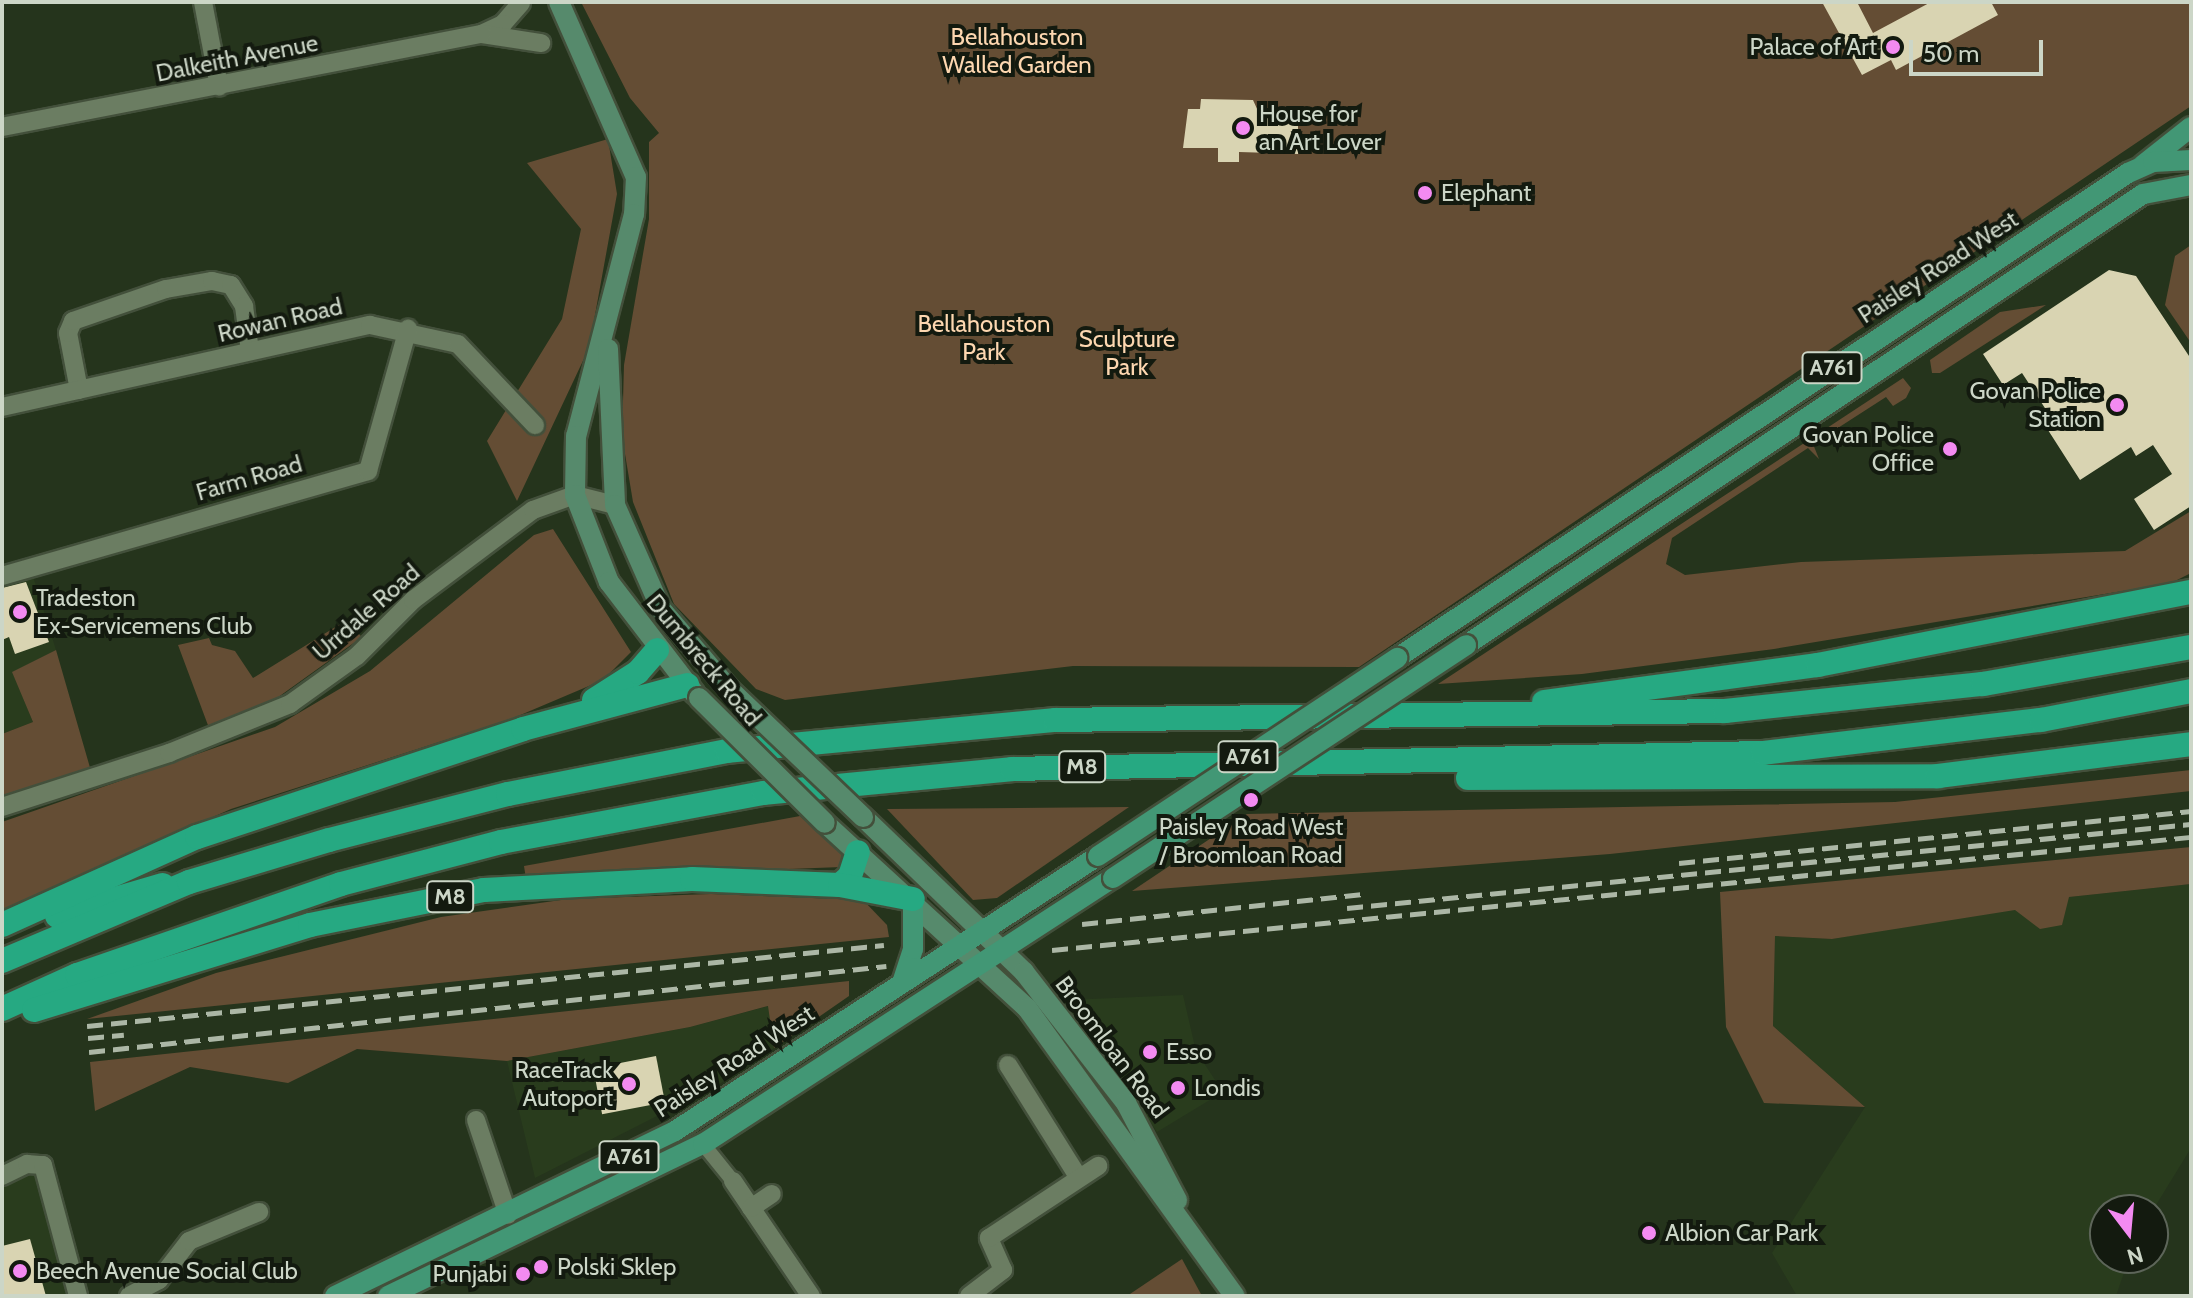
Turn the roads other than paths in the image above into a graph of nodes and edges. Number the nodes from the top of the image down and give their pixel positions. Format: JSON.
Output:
{"nodes":[{"id":1,"x":203,"y":2,"type":"edge"},
{"id":2,"x":559,"y":2,"type":"edge"},
{"id":3,"x":521,"y":3,"type":"edge"},
{"id":4,"x":482,"y":34,"type":"junction"},
{"id":5,"x":541,"y":43,"type":"dead end"},
{"id":6,"x":219,"y":86,"type":"junction"},
{"id":7,"x":2,"y":127,"type":"edge"},
{"id":8,"x":2191,"y":127,"type":"edge"},
{"id":9,"x":2191,"y":160,"type":"edge"},
{"id":10,"x":2143,"y":165,"type":"junction"},
{"id":11,"x":2191,"y":185,"type":"edge"},
{"id":12,"x":408,"y":329,"type":"junction"},
{"id":13,"x":607,"y":329,"type":"junction"},
{"id":14,"x":250,"y":351,"type":"junction"},
{"id":15,"x":79,"y":390,"type":"junction"},
{"id":16,"x":2,"y":407,"type":"edge"},
{"id":17,"x":535,"y":425,"type":"dead end"},
{"id":18,"x":575,"y":495,"type":"junction"},
{"id":19,"x":615,"y":505,"type":"junction"},
{"id":20,"x":2,"y":576,"type":"edge"},
{"id":21,"x":2191,"y":592,"type":"edge"},
{"id":22,"x":2191,"y":599,"type":"edge"},
{"id":23,"x":2140,"y":606,"type":"junction"},
{"id":24,"x":2191,"y":647,"type":"edge"},
{"id":25,"x":657,"y":650,"type":"junction"},
{"id":26,"x":724,"y":684,"type":"junction"},
{"id":27,"x":2191,"y":691,"type":"edge"},
{"id":28,"x":693,"y":692,"type":"junction"},
{"id":29,"x":1439,"y":715,"type":"junction"},
{"id":30,"x":560,"y":718,"type":"junction"},
{"id":31,"x":2191,"y":744,"type":"edge"},
{"id":32,"x":1142,"y":764,"type":"junction"},
{"id":33,"x":2,"y":807,"type":"edge"},
{"id":34,"x":863,"y":817,"type":"junction"},
{"id":35,"x":858,"y":852,"type":"junction"},
{"id":36,"x":189,"y":882,"type":"junction"},
{"id":37,"x":840,"y":885,"type":"junction"},
{"id":38,"x":913,"y":899,"type":"junction"},
{"id":39,"x":2,"y":925,"type":"edge"},
{"id":40,"x":982,"y":930,"type":"junction"},
{"id":41,"x":2,"y":939,"type":"edge"},
{"id":42,"x":961,"y":944,"type":"junction"},
{"id":43,"x":1003,"y":951,"type":"junction"},
{"id":44,"x":2,"y":961,"type":"edge"},
{"id":45,"x":982,"y":964,"type":"junction"},
{"id":46,"x":902,"y":983,"type":"junction"},
{"id":47,"x":2,"y":1009,"type":"edge"},
{"id":48,"x":2,"y":1021,"type":"edge"},
{"id":49,"x":1008,"y":1065,"type":"dead end"},
{"id":50,"x":476,"y":1120,"type":"dead end"},
{"id":51,"x":703,"y":1144,"type":"junction"},
{"id":52,"x":1098,"y":1166,"type":"dead end"},
{"id":53,"x":2,"y":1176,"type":"edge"},
{"id":54,"x":1079,"y":1178,"type":"junction"},
{"id":55,"x":733,"y":1181,"type":"joint"},
{"id":56,"x":772,"y":1194,"type":"dead end"},
{"id":57,"x":751,"y":1208,"type":"junction"},
{"id":58,"x":259,"y":1212,"type":"dead end"},
{"id":59,"x":508,"y":1215,"type":"junction"},
{"id":60,"x":1189,"y":1225,"type":"junction"},
{"id":61,"x":78,"y":1296,"type":"edge"},
{"id":62,"x":129,"y":1296,"type":"edge"},
{"id":63,"x":335,"y":1296,"type":"edge"},
{"id":64,"x":388,"y":1296,"type":"edge"},
{"id":65,"x":811,"y":1296,"type":"edge"},
{"id":66,"x":969,"y":1296,"type":"edge"},
{"id":67,"x":1235,"y":1296,"type":"edge"}],
"edges":[{"from":1,"to":6,"type":"street"},
{"from":2,"to":13,"type":"main road","name":"Dumbreck Road"},
{"from":3,"to":4,"type":"street","name":"Dalkeith Avenue"},
{"from":4,"to":5,"type":"street","name":"Dalkeith Avenue"},
{"from":4,"to":6,"type":"street","name":"Dalkeith Avenue"},
{"from":6,"to":7,"type":"street","name":"Dalkeith Avenue"},
{"from":8,"to":10,"type":"main road"},
{"from":9,"to":10,"type":"main road","name":"Paisley Road West","number":"A761"},
{"from":10,"to":40,"type":"main road","name":"Paisley Road West","number":"A761","bridge":true},
{"from":11,"to":43,"type":"main road","name":"Paisley Road West","number":"A761","bridge":true},
{"from":12,"to":14,"type":"street","name":"Rowan Road"},
{"from":12,"to":17,"type":"street","name":"Rowan Road"},
{"from":12,"to":20,"type":"street","name":"Farm Road"},
{"from":13,"to":18,"type":"main road","name":"Dumbreck Road"},
{"from":13,"to":19,"type":"main road","name":"Dumbreck Road"},
{"from":14,"to":15,"type":"street","name":"Rowan Road"},
{"from":14,"to":15,"type":"street"},
{"from":15,"to":16,"type":"street","name":"Rowan Road"},
{"from":18,"to":19,"type":"street"},
{"from":18,"to":25,"type":"main road","name":"Dumbreck Road"},
{"from":18,"to":33,"type":"street","name":"Urrdale Road"},
{"from":19,"to":26,"type":"main road","name":"Dumbreck Road"},
{"from":21,"to":23,"type":"highway"},
{"from":22,"to":23,"type":"highway"},
{"from":23,"to":29,"type":"highway"},
{"from":24,"to":29,"type":"highway","number":"M8"},
{"from":25,"to":28,"type":"main road","name":"Dumbreck Road"},
{"from":25,"to":30,"type":"highway"},
{"from":26,"to":28,"type":"main road"},
{"from":26,"to":34,"type":"main road","name":"Dumbreck Road","bridge":true},
{"from":27,"to":32,"type":"highway","number":"M8"},
{"from":28,"to":30,"type":"highway"},
{"from":28,"to":35,"type":"main road","name":"Dumbreck Road","bridge":true},
{"from":29,"to":36,"type":"highway","number":"M8"},
{"from":30,"to":39,"type":"highway"},
{"from":31,"to":32,"type":"highway"},
{"from":32,"to":47,"type":"highway","number":"M8"},
{"from":34,"to":35,"type":"main road"},
{"from":34,"to":40,"type":"main road","name":"Dumbreck Road"},
{"from":35,"to":37,"type":"highway"},
{"from":35,"to":38,"type":"main road","name":"Dumbreck Road"},
{"from":36,"to":41,"type":"highway","number":"M8"},
{"from":36,"to":44,"type":"highway","number":"M8"},
{"from":37,"to":38,"type":"highway","number":"M8"},
{"from":37,"to":48,"type":"highway","number":"M8"},
{"from":38,"to":42,"type":"main road","name":"Dumbreck Road"},
{"from":38,"to":46,"type":"main road"},
{"from":40,"to":42,"type":"main road","name":"Paisley Road West","number":"A761"},
{"from":40,"to":43,"type":"main road","name":"Broomloan Road"},
{"from":42,"to":45,"type":"main road","name":"Broomloan Road"},
{"from":42,"to":46,"type":"main road","name":"Paisley Road West","number":"A761"},
{"from":43,"to":45,"type":"main road","name":"Paisley Road West","number":"A761"},
{"from":43,"to":60,"type":"main road","name":"Broomloan Road"},
{"from":45,"to":51,"type":"main road","name":"Paisley Road West","number":"A761"},
{"from":45,"to":60,"type":"main road","name":"Broomloan Road"},
{"from":46,"to":59,"type":"main road","name":"Paisley Road West","number":"A761"},
{"from":49,"to":54,"type":"street"},
{"from":50,"to":59,"type":"street"},
{"from":51,"to":55,"type":"street"},
{"from":51,"to":64,"type":"main road","name":"Paisley Road West","number":"A761"},
{"from":52,"to":54,"type":"street"},
{"from":53,"to":61,"type":"street"},
{"from":54,"to":66,"type":"street"},
{"from":55,"to":57,"type":"street"},
{"from":56,"to":57,"type":"street"},
{"from":57,"to":65,"type":"street"},
{"from":58,"to":62,"type":"street"},
{"from":59,"to":63,"type":"main road","name":"Paisley Road West","number":"A761"},
{"from":60,"to":67,"type":"main road","name":"Broomloan Road"}]}
